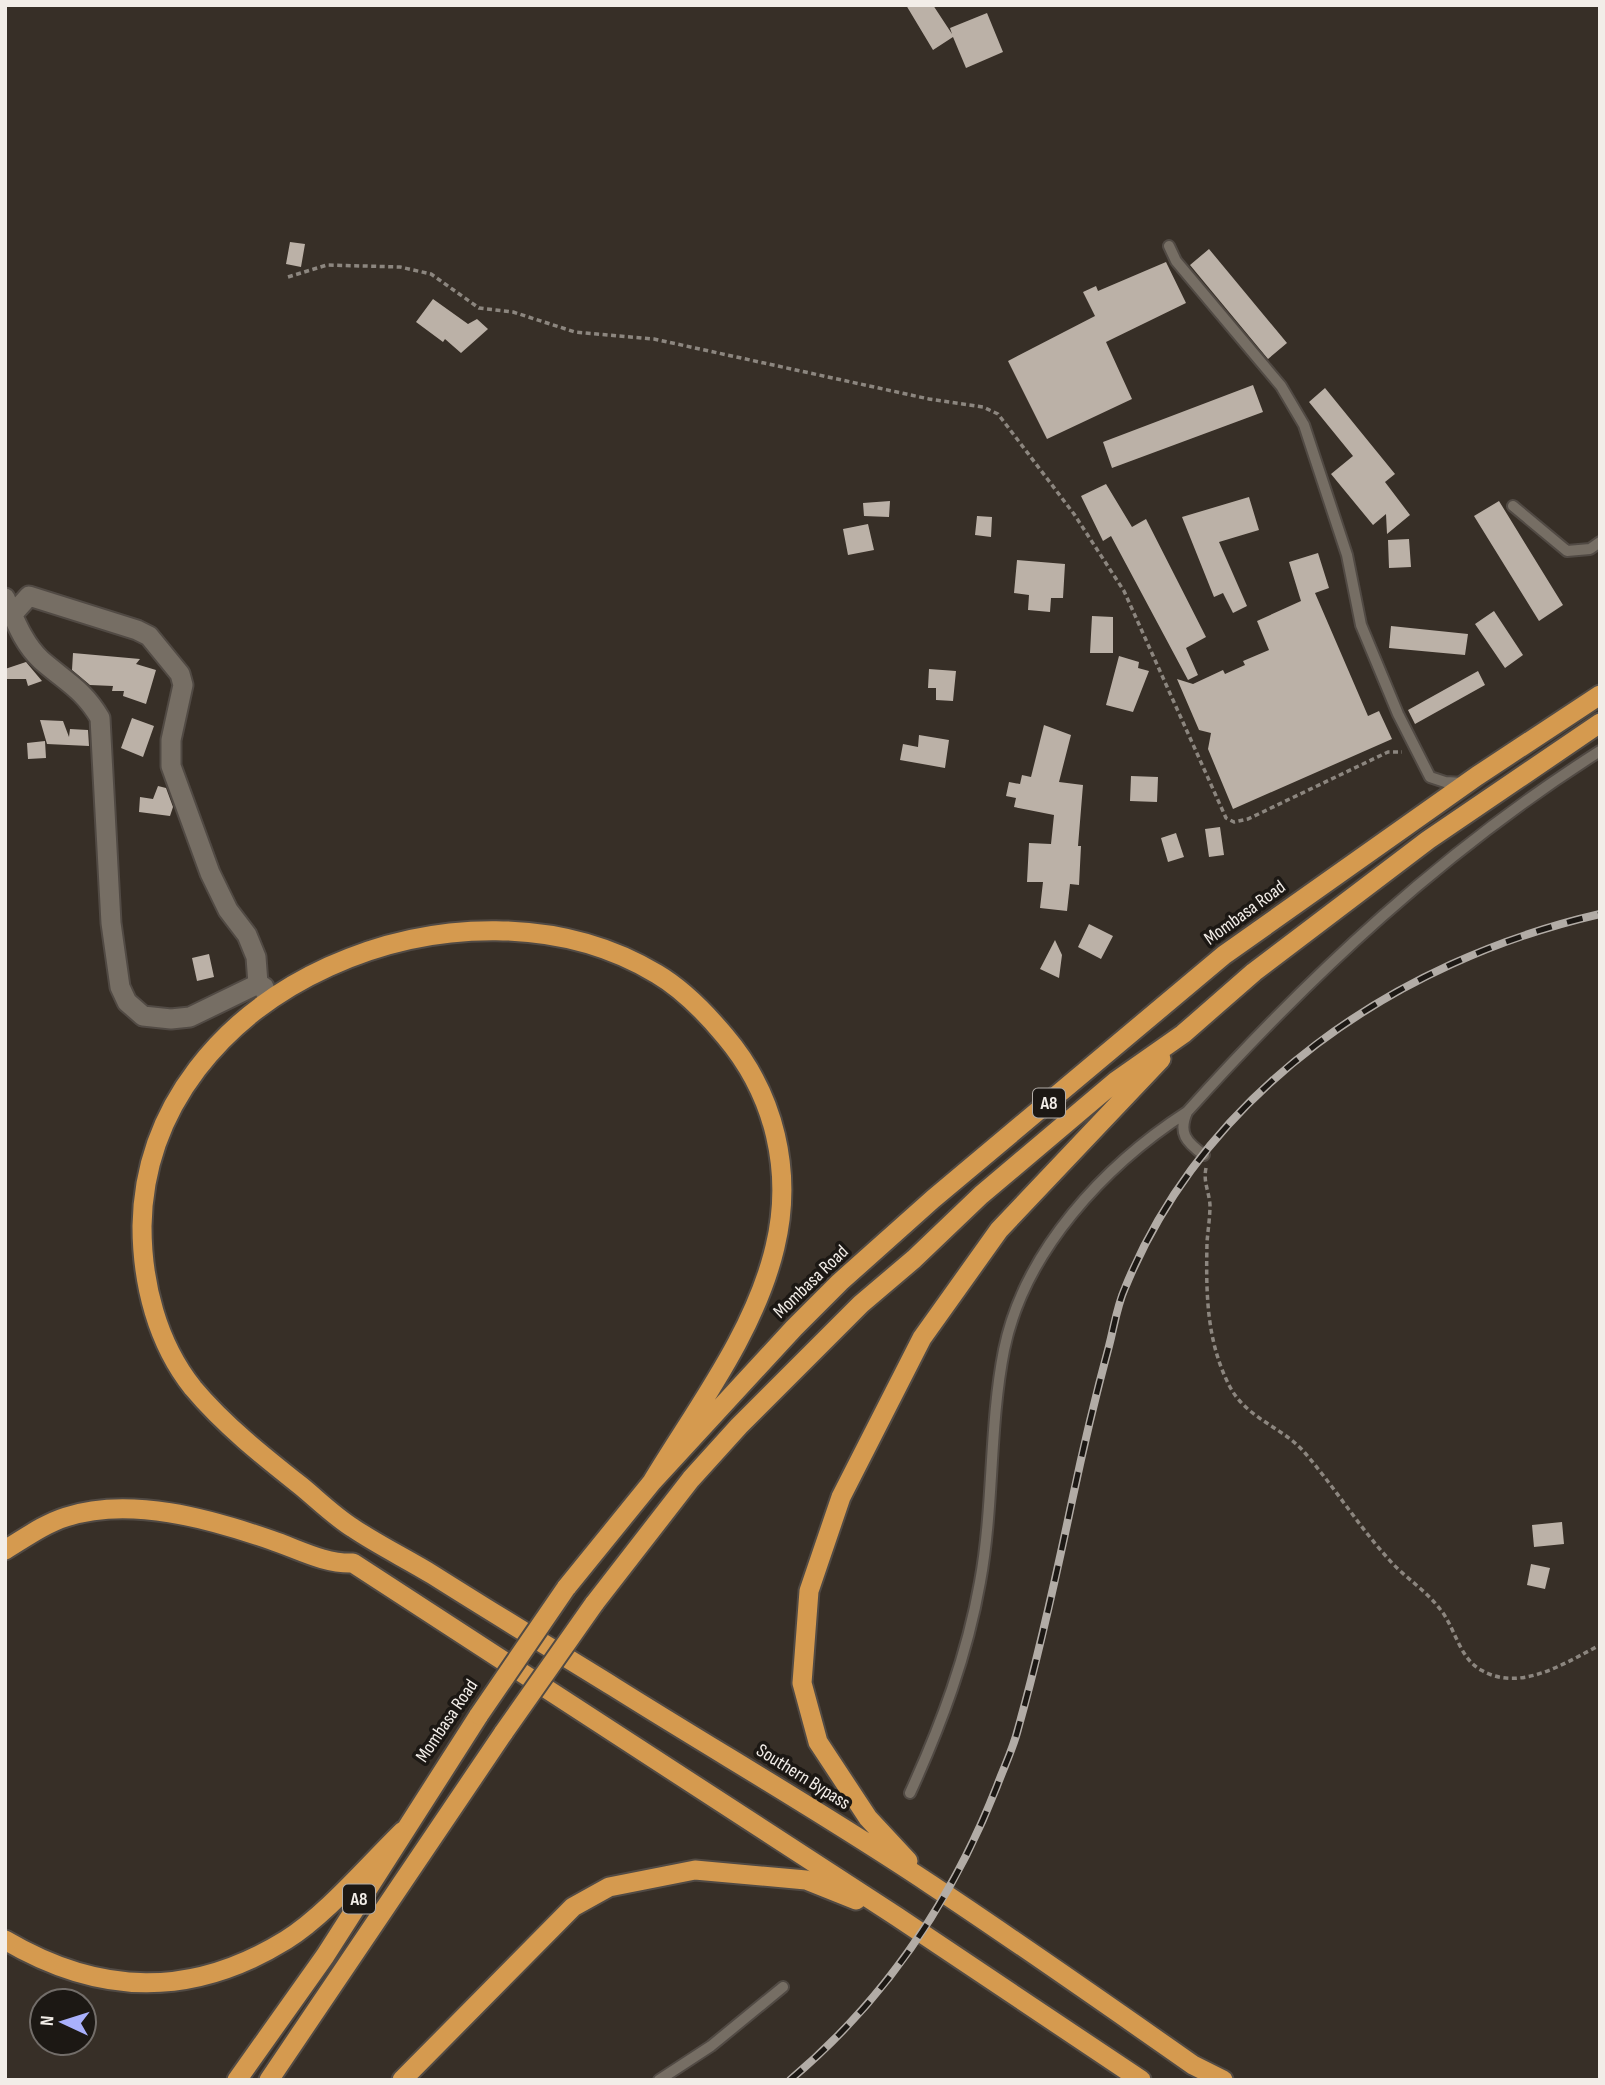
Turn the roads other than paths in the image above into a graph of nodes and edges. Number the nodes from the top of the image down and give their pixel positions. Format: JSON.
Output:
{"nodes":[{"id":1,"x":1170,"y":246,"type":"dead end"},
{"id":2,"x":1513,"y":506,"type":"dead end"},
{"id":3,"x":1600,"y":542,"type":"edge"},
{"id":4,"x":9,"y":606,"type":"edge"},
{"id":5,"x":1600,"y":695,"type":"edge"},
{"id":6,"x":1600,"y":723,"type":"edge"},
{"id":7,"x":1600,"y":751,"type":"edge"},
{"id":8,"x":1466,"y":783,"type":"junction"},
{"id":9,"x":263,"y":992,"type":"junction"},
{"id":10,"x":1183,"y":1034,"type":"junction"},
{"id":11,"x":1187,"y":1112,"type":"junction"},
{"id":12,"x":1203,"y":1155,"type":"road end"},
{"id":13,"x":652,"y":1482,"type":"junction"},
{"id":14,"x":5,"y":1550,"type":"edge"},
{"id":15,"x":910,"y":1793,"type":"dead end"},
{"id":16,"x":403,"y":1830,"type":"junction"},
{"id":17,"x":927,"y":1881,"type":"junction"},
{"id":18,"x":896,"y":1916,"type":"junction"},
{"id":19,"x":5,"y":1940,"type":"edge"},
{"id":20,"x":783,"y":1987,"type":"dead end"},
{"id":21,"x":237,"y":2080,"type":"edge"},
{"id":22,"x":269,"y":2080,"type":"edge"},
{"id":23,"x":402,"y":2080,"type":"edge"},
{"id":24,"x":659,"y":2080,"type":"edge"},
{"id":25,"x":1141,"y":2080,"type":"edge"},
{"id":26,"x":1223,"y":2080,"type":"edge"}],
"edges":[{"from":1,"to":8,"type":"lane"},
{"from":2,"to":3,"type":"lane"},
{"from":4,"to":9,"type":"street"},
{"from":4,"to":9,"type":"street"},
{"from":5,"to":8,"type":"highway","name":"Mombasa Road","number":"A8"},
{"from":6,"to":10,"type":"highway","number":"A8"},
{"from":7,"to":11,"type":"lane"},
{"from":8,"to":13,"type":"highway","name":"Mombasa Road","number":"A8"},
{"from":9,"to":13,"type":"highway","name":"Southern Bypass"},
{"from":9,"to":17,"type":"highway","name":"Southern Bypass"},
{"from":10,"to":17,"type":"highway"},
{"from":10,"to":22,"type":"highway","number":"A8","bridge":true},
{"from":11,"to":12,"type":"lane"},
{"from":11,"to":15,"type":"lane"},
{"from":13,"to":16,"type":"highway","name":"Mombasa Road","number":"A8","bridge":true},
{"from":14,"to":18,"type":"highway"},
{"from":16,"to":19,"type":"highway"},
{"from":16,"to":21,"type":"highway","name":"Mombasa Road","number":"A8"},
{"from":17,"to":26,"type":"highway","name":"Southern Bypass"},
{"from":18,"to":23,"type":"highway"},
{"from":18,"to":25,"type":"highway"},
{"from":20,"to":24,"type":"lane"}]}
